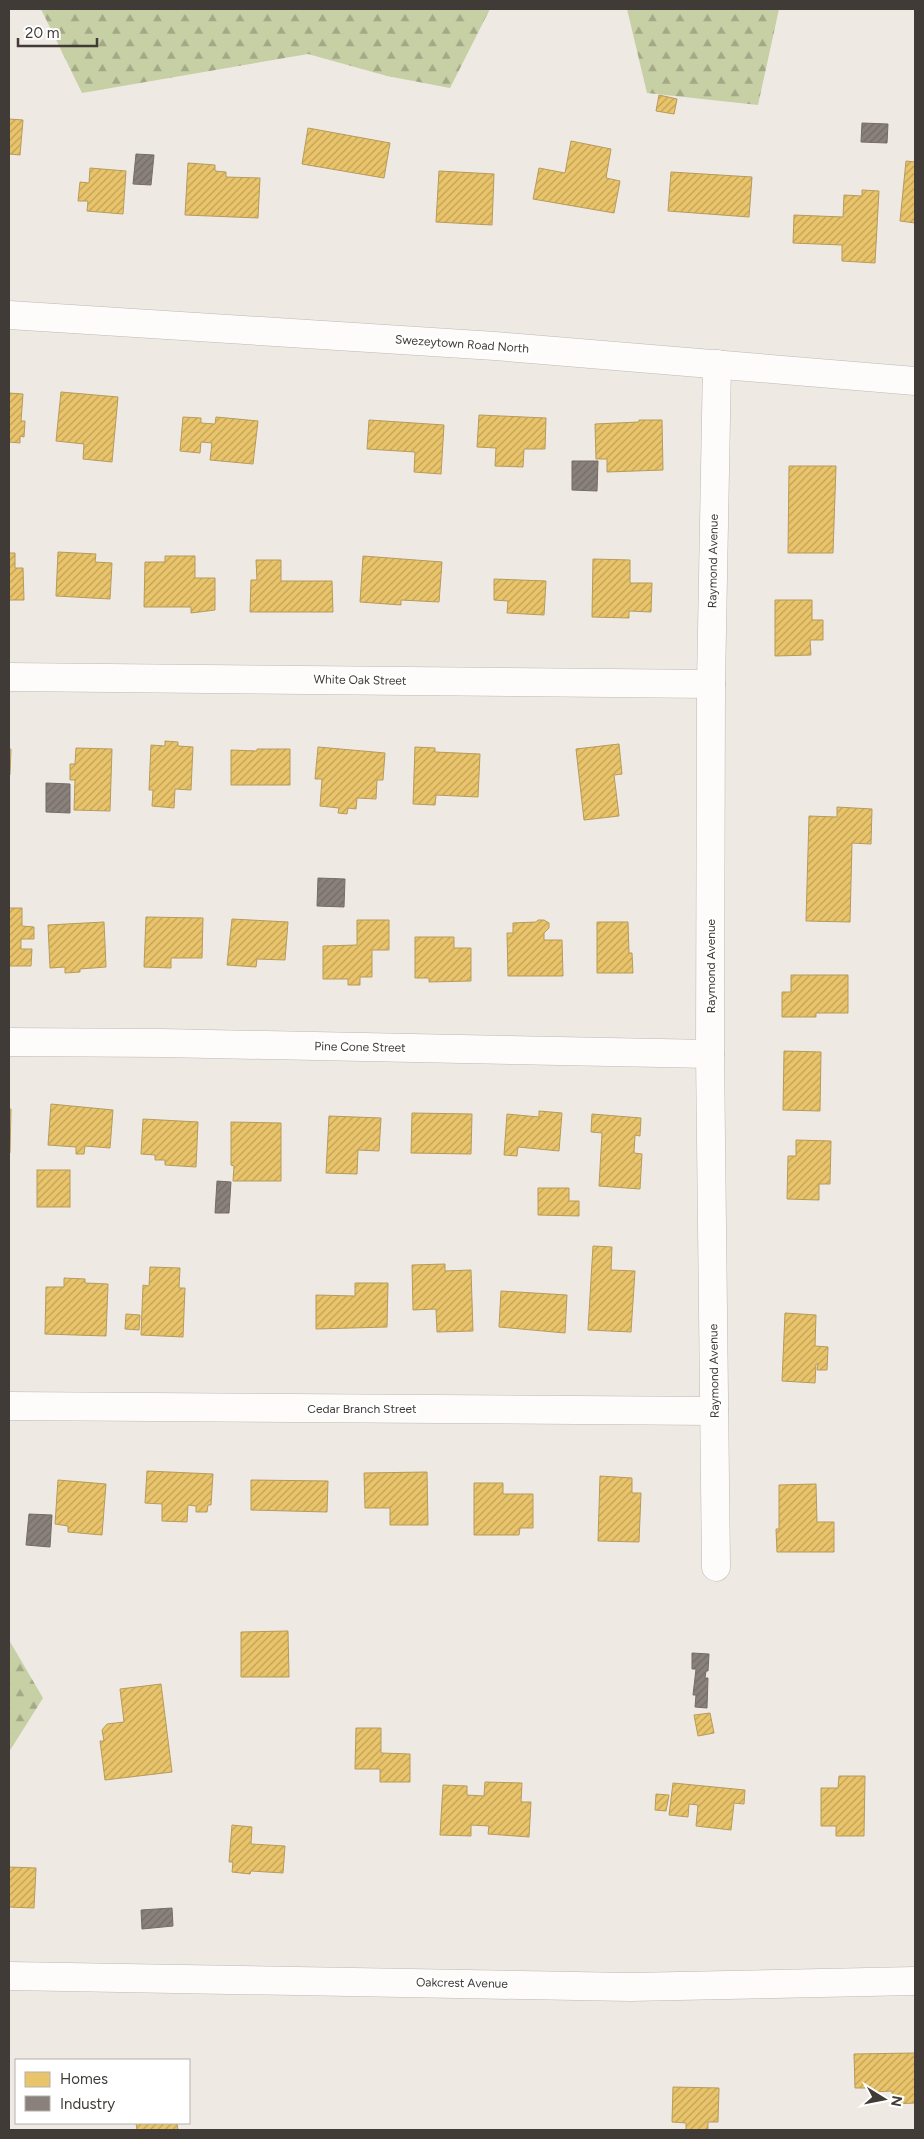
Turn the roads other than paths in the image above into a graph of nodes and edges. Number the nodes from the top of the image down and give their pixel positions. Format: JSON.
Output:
{"nodes":[{"id":1,"x":9,"y":315,"type":"edge"},
{"id":2,"x":717,"y":364,"type":"junction"},
{"id":3,"x":915,"y":381,"type":"edge"},
{"id":4,"x":9,"y":677,"type":"edge"},
{"id":5,"x":711,"y":684,"type":"junction"},
{"id":6,"x":9,"y":1042,"type":"edge"},
{"id":7,"x":710,"y":1054,"type":"junction"},
{"id":8,"x":9,"y":1406,"type":"edge"},
{"id":9,"x":714,"y":1412,"type":"junction"},
{"id":10,"x":716,"y":1567,"type":"dead end"},
{"id":11,"x":9,"y":1976,"type":"edge"},
{"id":12,"x":915,"y":1981,"type":"edge"}],
"edges":[{"from":1,"to":2,"type":"street","name":"Swezeytown Road North"},
{"from":2,"to":3,"type":"street","name":"Swezeytown Road North"},
{"from":2,"to":5,"type":"street","name":"Raymond Avenue"},
{"from":4,"to":5,"type":"street","name":"White Oak Street"},
{"from":5,"to":7,"type":"street","name":"Raymond Avenue"},
{"from":6,"to":7,"type":"street","name":"Pine Cone Street"},
{"from":7,"to":9,"type":"street","name":"Raymond Avenue"},
{"from":8,"to":9,"type":"street","name":"Cedar Branch Street"},
{"from":9,"to":10,"type":"street","name":"Raymond Avenue"},
{"from":11,"to":12,"type":"street","name":"Oakcrest Avenue"}]}
